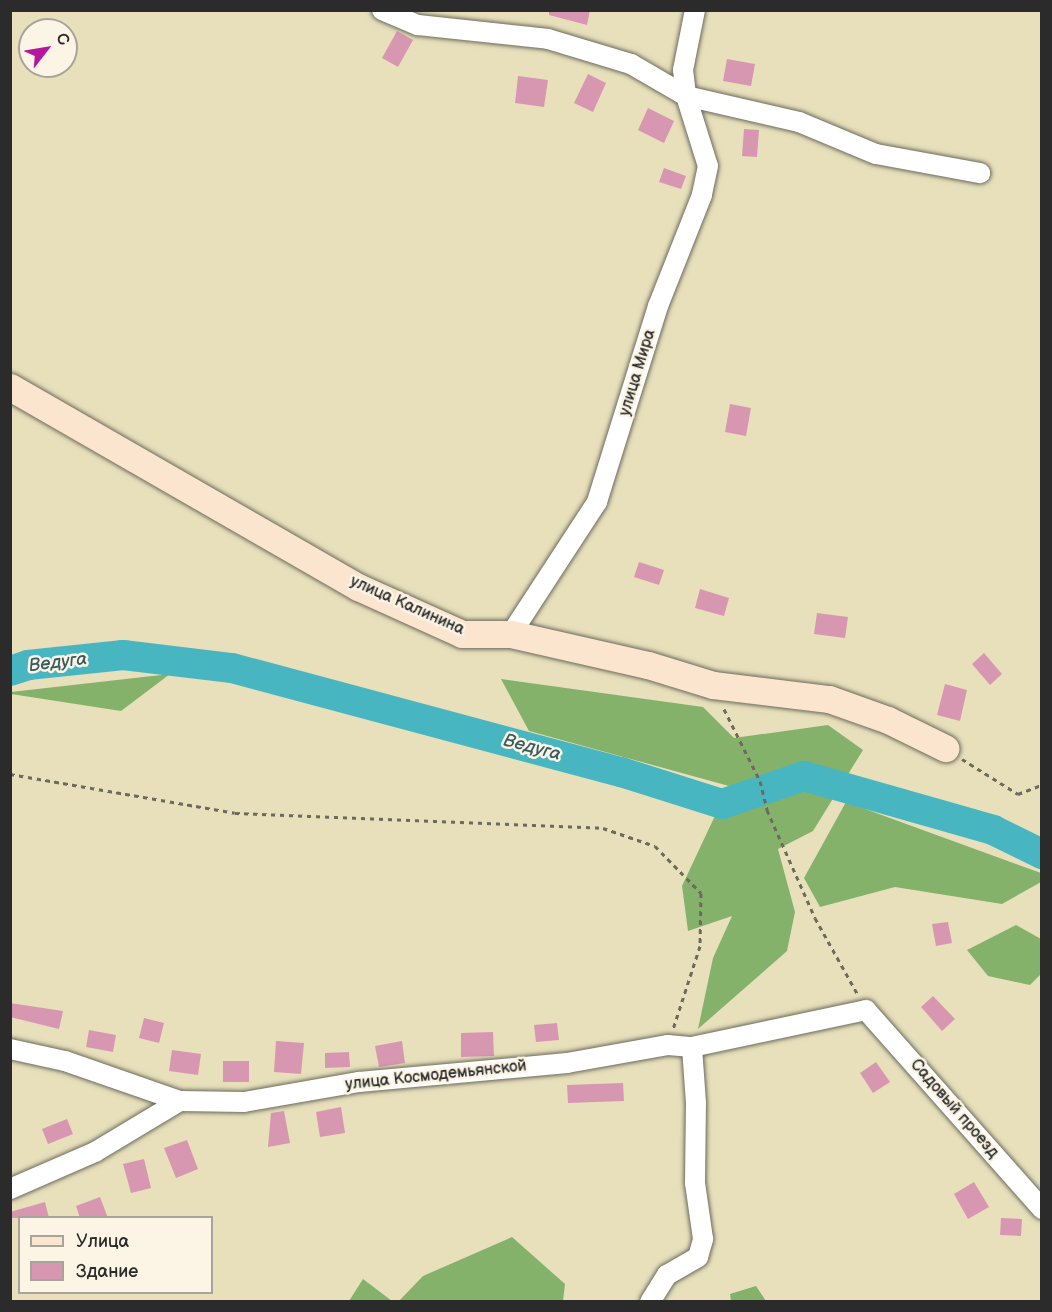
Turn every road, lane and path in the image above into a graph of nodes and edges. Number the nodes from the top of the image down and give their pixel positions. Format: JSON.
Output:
{"nodes":[{"id":1,"x":382,"y":10,"type":"edge"},
{"id":2,"x":695,"y":10,"type":"edge"},
{"id":3,"x":686,"y":96,"type":"junction"},
{"id":4,"x":980,"y":173,"type":"dead end"},
{"id":5,"x":10,"y":387,"type":"edge"},
{"id":6,"x":511,"y":634,"type":"junction"},
{"id":7,"x":712,"y":686,"type":"junction"},
{"id":8,"x":945,"y":748,"type":"joint"},
{"id":9,"x":10,"y":774,"type":"edge"},
{"id":10,"x":1041,"y":785,"type":"edge"},
{"id":11,"x":866,"y":1010,"type":"junction"},
{"id":12,"x":668,"y":1045,"type":"junction"},
{"id":13,"x":692,"y":1047,"type":"junction"},
{"id":14,"x":10,"y":1049,"type":"edge"},
{"id":15,"x":180,"y":1101,"type":"junction"},
{"id":16,"x":10,"y":1189,"type":"edge"},
{"id":17,"x":1041,"y":1209,"type":"edge"},
{"id":18,"x":650,"y":1302,"type":"edge"}],
"edges":[{"from":1,"to":3,"type":"street"},
{"from":2,"to":3,"type":"street","name":"улица Мира"},
{"from":3,"to":4,"type":"street"},
{"from":3,"to":6,"type":"street","name":"улица Мира"},
{"from":5,"to":6,"type":"street","name":"улица Калинина"},
{"from":6,"to":7,"type":"street","name":"улица Калинина"},
{"from":7,"to":8,"type":"street","name":"улица Калинина"},
{"from":7,"to":11,"type":"path"},
{"from":8,"to":10,"type":"path"},
{"from":9,"to":12,"type":"path"},
{"from":11,"to":13,"type":"street","name":"улица Космодемьянской"},
{"from":11,"to":17,"type":"street","name":"Садовый проезд"},
{"from":12,"to":13,"type":"street","name":"улица Космодемьянской"},
{"from":12,"to":15,"type":"street","name":"улица Космодемьянской"},
{"from":13,"to":18,"type":"street"},
{"from":14,"to":15,"type":"street","name":"улица Космодемьянской"},
{"from":15,"to":16,"type":"street"}]}
